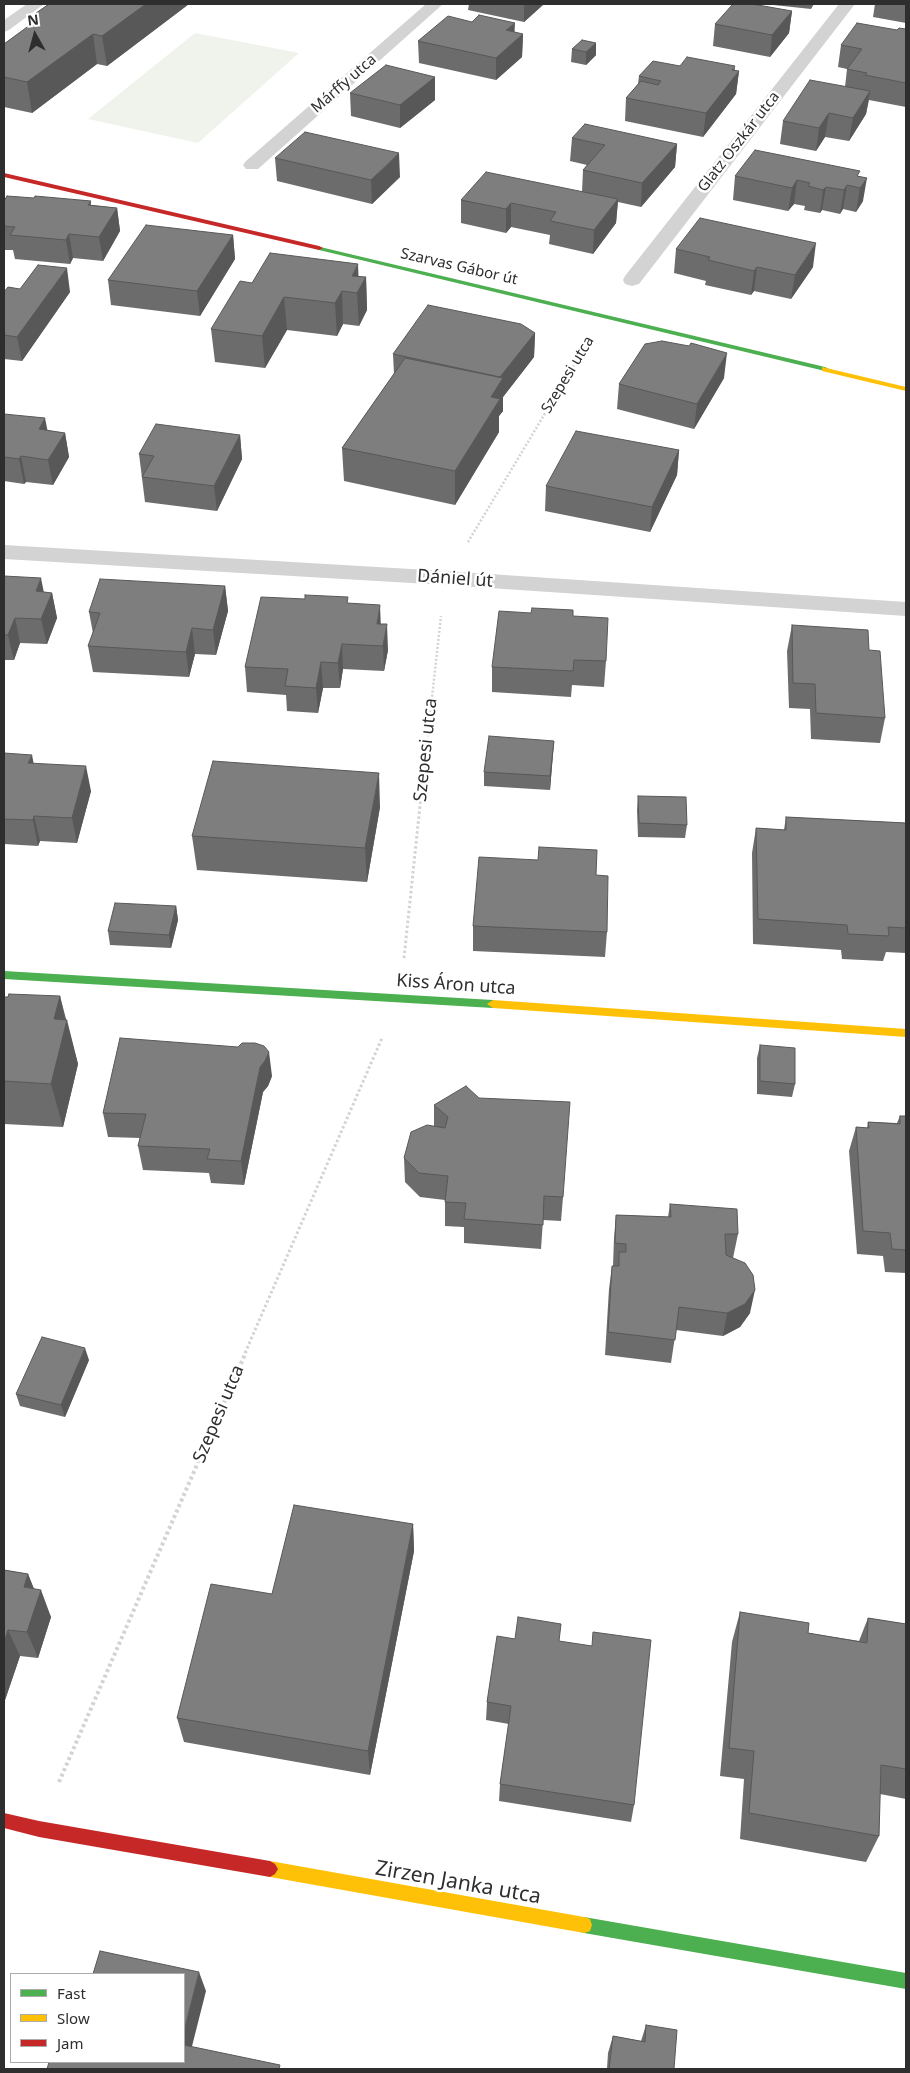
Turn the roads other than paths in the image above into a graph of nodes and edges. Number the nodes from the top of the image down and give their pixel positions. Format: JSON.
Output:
{"nodes":[{"id":1,"x":36,"y":4,"type":"edge"},
{"id":2,"x":435,"y":4,"type":"edge"},
{"id":3,"x":847,"y":4,"type":"edge"},
{"id":4,"x":4,"y":27,"type":"edge"},
{"id":5,"x":252,"y":165,"type":"dead end"},
{"id":6,"x":6,"y":178,"type":"edge"},
{"id":7,"x":632,"y":280,"type":"dead end"},
{"id":8,"x":906,"y":389,"type":"edge"},
{"id":9,"x":4,"y":552,"type":"edge"},
{"id":10,"x":906,"y":609,"type":"edge"},
{"id":11,"x":4,"y":974,"type":"edge"},
{"id":12,"x":906,"y":1033,"type":"edge"},
{"id":13,"x":4,"y":1821,"type":"edge"},
{"id":14,"x":906,"y":1981,"type":"edge"}],
"edges":[{"from":1,"to":4,"type":"street"},
{"from":2,"to":5,"type":"street","name":"Márffy utca"},
{"from":3,"to":7,"type":"street","name":"Glatz Oszkár utca"},
{"from":6,"to":8,"type":"street","name":"Szarvas Gábor út"},
{"from":9,"to":10,"type":"street","name":"Dániel út"},
{"from":11,"to":12,"type":"street","name":"Kiss Áron utca"},
{"from":13,"to":14,"type":"street","name":"Zirzen Janka utca"}]}
